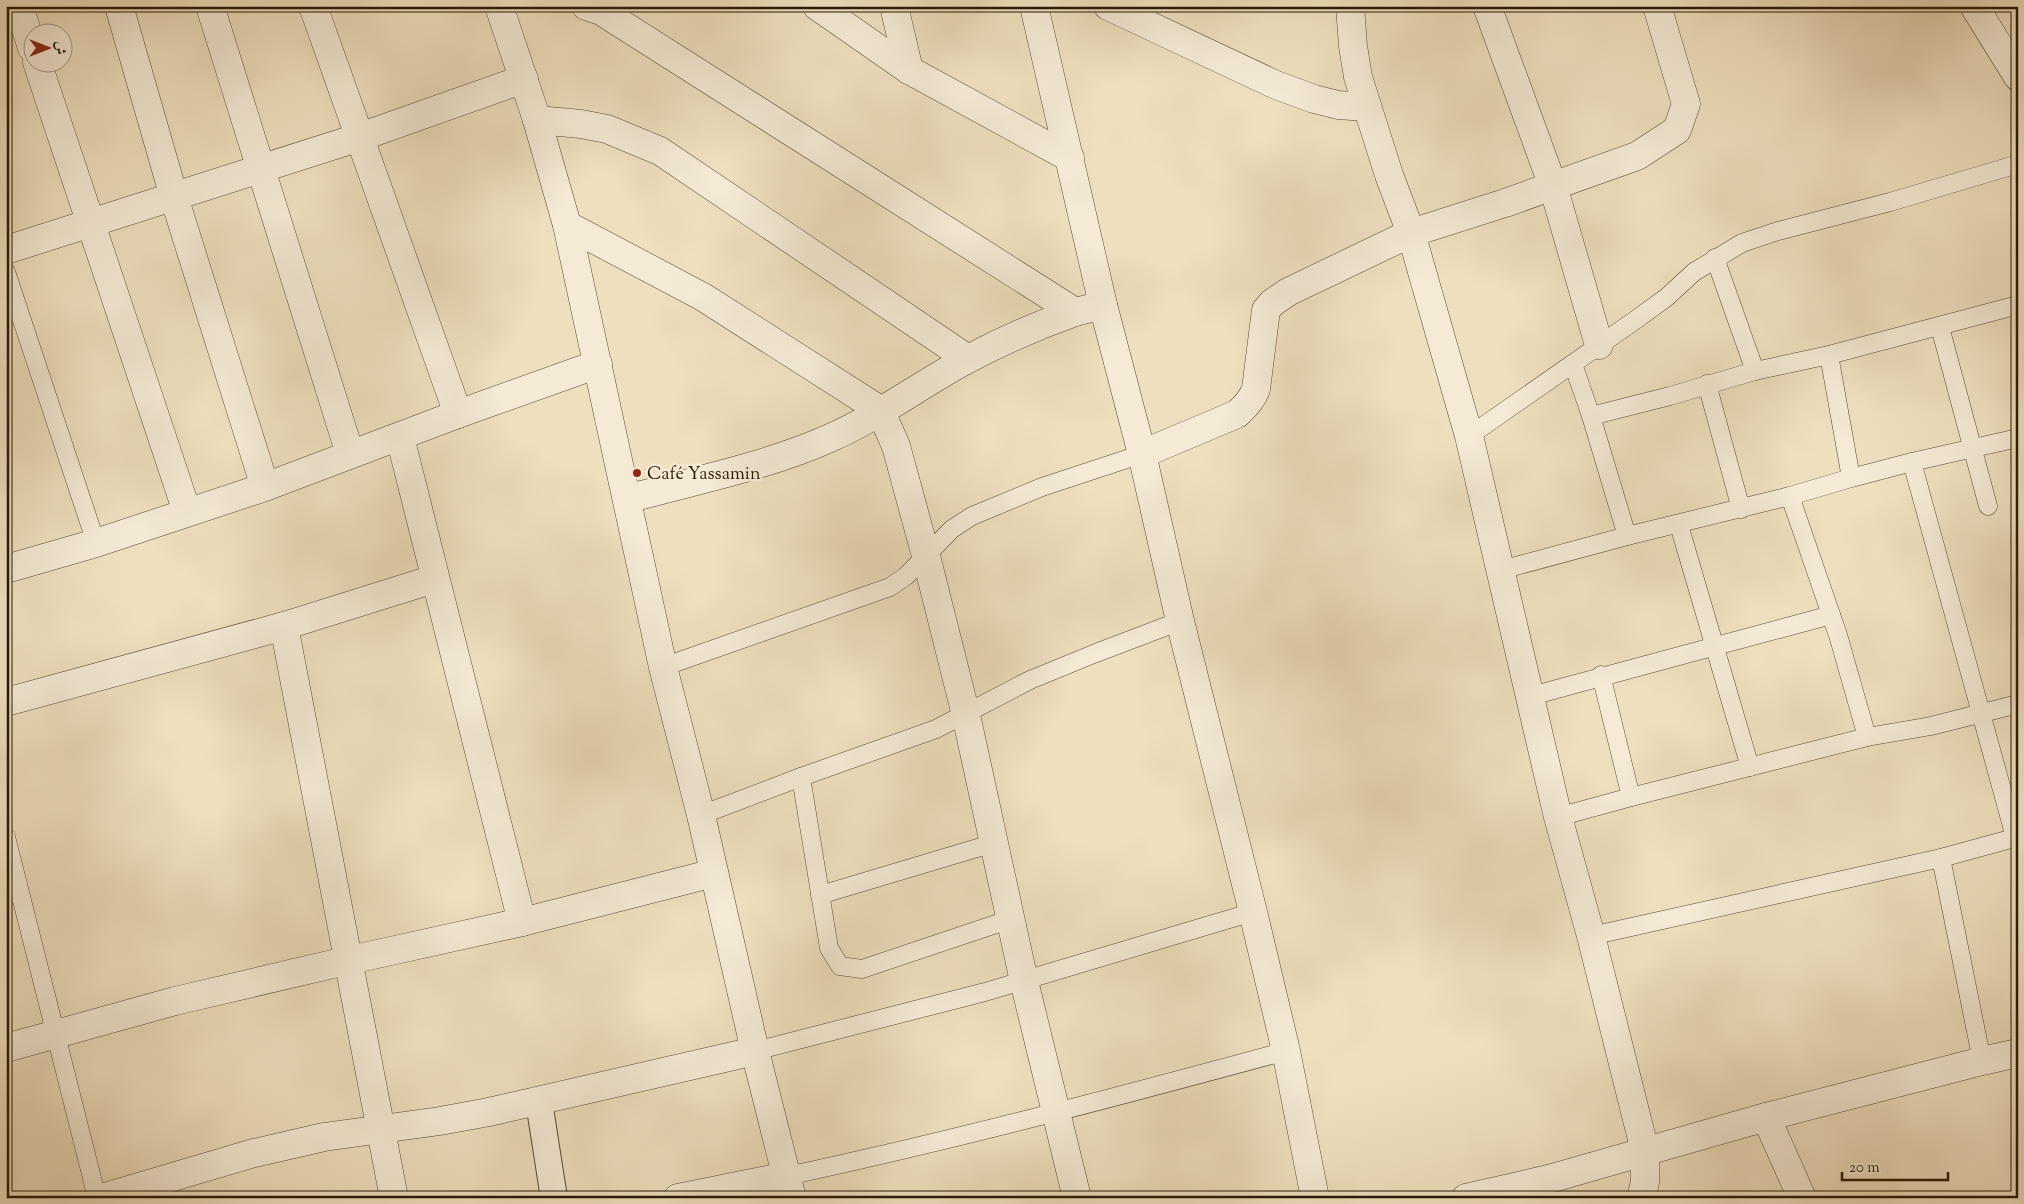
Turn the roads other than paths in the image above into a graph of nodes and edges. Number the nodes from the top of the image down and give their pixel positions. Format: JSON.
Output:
{"nodes":[{"id":1,"x":19,"y":6,"type":"edge"},
{"id":2,"x":119,"y":6,"type":"edge"},
{"id":3,"x":210,"y":6,"type":"edge"},
{"id":4,"x":313,"y":6,"type":"edge"},
{"id":5,"x":499,"y":6,"type":"edge"},
{"id":6,"x":586,"y":6,"type":"edge"},
{"id":7,"x":817,"y":6,"type":"edge"},
{"id":8,"x":894,"y":6,"type":"edge"},
{"id":9,"x":1034,"y":6,"type":"edge"},
{"id":10,"x":1108,"y":6,"type":"edge"},
{"id":11,"x":1350,"y":6,"type":"edge"},
{"id":12,"x":1487,"y":6,"type":"edge"},
{"id":13,"x":1657,"y":6,"type":"edge"},
{"id":14,"x":1974,"y":6,"type":"edge"},
{"id":15,"x":24,"y":22,"type":"edge"},
{"id":16,"x":909,"y":70,"type":"junction"},
{"id":17,"x":40,"y":72,"type":"edge"},
{"id":18,"x":2018,"y":77,"type":"edge"},
{"id":19,"x":524,"y":79,"type":"junction"},
{"id":20,"x":1367,"y":107,"type":"junction"},
{"id":21,"x":536,"y":120,"type":"junction"},
{"id":22,"x":360,"y":138,"type":"junction"},
{"id":23,"x":1070,"y":158,"type":"junction"},
{"id":24,"x":2018,"y":164,"type":"edge"},
{"id":25,"x":260,"y":169,"type":"junction"},
{"id":26,"x":1554,"y":186,"type":"junction"},
{"id":27,"x":174,"y":197,"type":"junction"},
{"id":28,"x":90,"y":223,"type":"junction"},
{"id":29,"x":567,"y":225,"type":"junction"},
{"id":30,"x":1411,"y":233,"type":"junction"},
{"id":31,"x":6,"y":250,"type":"edge"},
{"id":32,"x":1715,"y":258,"type":"junction"},
{"id":33,"x":6,"y":272,"type":"edge"},
{"id":34,"x":1103,"y":305,"type":"junction"},
{"id":35,"x":2018,"y":305,"type":"edge"},
{"id":36,"x":1075,"y":312,"type":"junction"},
{"id":37,"x":1940,"y":328,"type":"junction"},
{"id":38,"x":1600,"y":345,"type":"junction"},
{"id":39,"x":1829,"y":355,"type":"junction"},
{"id":40,"x":968,"y":359,"type":"junction"},
{"id":41,"x":598,"y":364,"type":"junction"},
{"id":42,"x":1573,"y":364,"type":"junction"},
{"id":43,"x":1755,"y":371,"type":"junction"},
{"id":44,"x":1707,"y":384,"type":"junction"},
{"id":45,"x":880,"y":410,"type":"junction"},
{"id":46,"x":458,"y":414,"type":"junction"},
{"id":47,"x":1591,"y":416,"type":"junction"},
{"id":48,"x":1469,"y":436,"type":"junction"},
{"id":49,"x":400,"y":437,"type":"junction"},
{"id":50,"x":2018,"y":438,"type":"edge"},
{"id":51,"x":1973,"y":447,"type":"junction"},
{"id":52,"x":350,"y":454,"type":"junction"},
{"id":53,"x":1142,"y":454,"type":"junction"},
{"id":54,"x":1912,"y":462,"type":"junction"},
{"id":55,"x":1851,"y":478,"type":"junction"},
{"id":56,"x":265,"y":487,"type":"junction"},
{"id":57,"x":1790,"y":496,"type":"junction"},
{"id":58,"x":627,"y":499,"type":"junction"},
{"id":59,"x":1988,"y":506,"type":"dead end"},
{"id":60,"x":1741,"y":509,"type":"junction"},
{"id":61,"x":187,"y":512,"type":"junction"},
{"id":62,"x":1678,"y":525,"type":"junction"},
{"id":63,"x":1627,"y":536,"type":"junction"},
{"id":64,"x":96,"y":543,"type":"junction"},
{"id":65,"x":926,"y":556,"type":"junction"},
{"id":66,"x":6,"y":569,"type":"edge"},
{"id":67,"x":1501,"y":570,"type":"junction"},
{"id":68,"x":434,"y":579,"type":"junction"},
{"id":69,"x":1831,"y":615,"type":"junction"},
{"id":70,"x":1180,"y":622,"type":"junction"},
{"id":71,"x":284,"y":626,"type":"junction"},
{"id":72,"x":1715,"y":647,"type":"junction"},
{"id":73,"x":663,"y":667,"type":"junction"},
{"id":74,"x":1601,"y":676,"type":"junction"},
{"id":75,"x":1531,"y":696,"type":"junction"},
{"id":76,"x":6,"y":702,"type":"edge"},
{"id":77,"x":2018,"y":704,"type":"edge"},
{"id":78,"x":1980,"y":714,"type":"junction"},
{"id":79,"x":966,"y":715,"type":"junction"},
{"id":80,"x":1867,"y":737,"type":"junction"},
{"id":81,"x":1750,"y":767,"type":"junction"},
{"id":82,"x":801,"y":777,"type":"junction"},
{"id":83,"x":1631,"y":797,"type":"junction"},
{"id":84,"x":700,"y":815,"type":"junction"},
{"id":85,"x":1558,"y":817,"type":"junction"},
{"id":86,"x":6,"y":837,"type":"edge"},
{"id":87,"x":2016,"y":837,"type":"edge"},
{"id":88,"x":994,"y":843,"type":"junction"},
{"id":89,"x":1941,"y":858,"type":"junction"},
{"id":90,"x":714,"y":873,"type":"junction"},
{"id":91,"x":820,"y":895,"type":"junction"},
{"id":92,"x":1253,"y":912,"type":"junction"},
{"id":93,"x":1011,"y":920,"type":"junction"},
{"id":94,"x":522,"y":922,"type":"junction"},
{"id":95,"x":1591,"y":936,"type":"junction"},
{"id":96,"x":350,"y":960,"type":"junction"},
{"id":97,"x":1024,"y":981,"type":"junction"},
{"id":98,"x":55,"y":1035,"type":"junction"},
{"id":99,"x":6,"y":1048,"type":"edge"},
{"id":100,"x":755,"y":1051,"type":"junction"},
{"id":101,"x":1286,"y":1051,"type":"junction"},
{"id":102,"x":2018,"y":1053,"type":"edge"},
{"id":103,"x":1982,"y":1061,"type":"junction"},
{"id":104,"x":540,"y":1102,"type":"junction"},
{"id":105,"x":1057,"y":1113,"type":"junction"},
{"id":106,"x":1766,"y":1117,"type":"junction"},
{"id":107,"x":381,"y":1128,"type":"junction"},
{"id":108,"x":1645,"y":1151,"type":"junction"},
{"id":109,"x":789,"y":1187,"type":"edge"},
{"id":110,"x":109,"y":1197,"type":"edge"},
{"id":111,"x":394,"y":1198,"type":"edge"},
{"id":112,"x":554,"y":1198,"type":"edge"},
{"id":113,"x":678,"y":1198,"type":"edge"},
{"id":114,"x":1077,"y":1198,"type":"edge"},
{"id":115,"x":1315,"y":1198,"type":"edge"},
{"id":116,"x":1466,"y":1198,"type":"edge"},
{"id":117,"x":1641,"y":1198,"type":"edge"},
{"id":118,"x":1802,"y":1198,"type":"edge"}],
"edges":[{"from":1,"to":15,"type":"street"},
{"from":2,"to":27,"type":"street"},
{"from":3,"to":25,"type":"street"},
{"from":4,"to":22,"type":"street"},
{"from":5,"to":19,"type":"street"},
{"from":6,"to":36,"type":"street"},
{"from":7,"to":16,"type":"street"},
{"from":8,"to":16,"type":"street"},
{"from":9,"to":23,"type":"street"},
{"from":10,"to":20,"type":"street"},
{"from":11,"to":20,"type":"street"},
{"from":12,"to":26,"type":"street"},
{"from":13,"to":26,"type":"street"},
{"from":14,"to":18,"type":"street"},
{"from":16,"to":23,"type":"street"},
{"from":17,"to":28,"type":"street"},
{"from":19,"to":21,"type":"street"},
{"from":19,"to":22,"type":"street"},
{"from":20,"to":30,"type":"street"},
{"from":21,"to":29,"type":"street"},
{"from":21,"to":40,"type":"street"},
{"from":22,"to":25,"type":"street"},
{"from":22,"to":46,"type":"street"},
{"from":23,"to":34,"type":"street"},
{"from":24,"to":32,"type":"lane"},
{"from":25,"to":27,"type":"street"},
{"from":25,"to":52,"type":"street"},
{"from":26,"to":30,"type":"street"},
{"from":26,"to":38,"type":"street"},
{"from":27,"to":28,"type":"street"},
{"from":27,"to":56,"type":"street"},
{"from":28,"to":31,"type":"street"},
{"from":28,"to":61,"type":"street"},
{"from":29,"to":41,"type":"street"},
{"from":29,"to":45,"type":"street"},
{"from":30,"to":48,"type":"street"},
{"from":30,"to":53,"type":"street"},
{"from":32,"to":38,"type":"lane"},
{"from":32,"to":43,"type":"lane"},
{"from":33,"to":64,"type":"lane"},
{"from":34,"to":36,"type":"street"},
{"from":34,"to":53,"type":"street"},
{"from":35,"to":37,"type":"lane"},
{"from":36,"to":40,"type":"street"},
{"from":37,"to":39,"type":"lane"},
{"from":37,"to":51,"type":"lane"},
{"from":38,"to":42,"type":"lane"},
{"from":39,"to":43,"type":"lane"},
{"from":39,"to":55,"type":"lane"},
{"from":40,"to":45,"type":"street"},
{"from":41,"to":46,"type":"street"},
{"from":41,"to":58,"type":"street"},
{"from":42,"to":47,"type":"lane"},
{"from":42,"to":48,"type":"lane"},
{"from":43,"to":44,"type":"lane"},
{"from":44,"to":47,"type":"lane"},
{"from":44,"to":60,"type":"lane"},
{"from":45,"to":58,"type":"street"},
{"from":45,"to":65,"type":"street"},
{"from":46,"to":49,"type":"street"},
{"from":47,"to":63,"type":"lane"},
{"from":48,"to":67,"type":"street"},
{"from":49,"to":52,"type":"street"},
{"from":49,"to":68,"type":"street"},
{"from":50,"to":51,"type":"lane"},
{"from":51,"to":54,"type":"lane"},
{"from":51,"to":59,"type":"lane"},
{"from":52,"to":56,"type":"street"},
{"from":53,"to":65,"type":"lane"},
{"from":53,"to":70,"type":"street"},
{"from":54,"to":55,"type":"lane"},
{"from":54,"to":78,"type":"lane"},
{"from":55,"to":57,"type":"lane"},
{"from":56,"to":61,"type":"street"},
{"from":57,"to":60,"type":"lane"},
{"from":57,"to":69,"type":"lane"},
{"from":58,"to":73,"type":"street"},
{"from":60,"to":62,"type":"lane"},
{"from":61,"to":64,"type":"street"},
{"from":62,"to":63,"type":"lane"},
{"from":62,"to":72,"type":"lane"},
{"from":63,"to":67,"type":"lane"},
{"from":64,"to":66,"type":"street"},
{"from":65,"to":73,"type":"lane"},
{"from":65,"to":79,"type":"street"},
{"from":67,"to":75,"type":"street"},
{"from":68,"to":71,"type":"street"},
{"from":68,"to":94,"type":"street"},
{"from":69,"to":72,"type":"lane"},
{"from":69,"to":80,"type":"lane"},
{"from":70,"to":79,"type":"lane"},
{"from":70,"to":92,"type":"street"},
{"from":71,"to":76,"type":"street"},
{"from":71,"to":96,"type":"street"},
{"from":72,"to":74,"type":"lane"},
{"from":72,"to":81,"type":"lane"},
{"from":73,"to":84,"type":"street"},
{"from":74,"to":75,"type":"lane"},
{"from":74,"to":83,"type":"lane"},
{"from":75,"to":85,"type":"street"},
{"from":77,"to":78,"type":"lane"},
{"from":78,"to":80,"type":"lane"},
{"from":78,"to":87,"type":"lane"},
{"from":79,"to":82,"type":"lane"},
{"from":79,"to":88,"type":"street"},
{"from":80,"to":81,"type":"lane"},
{"from":81,"to":83,"type":"lane"},
{"from":82,"to":84,"type":"lane"},
{"from":82,"to":91,"type":"lane"},
{"from":83,"to":85,"type":"lane"},
{"from":84,"to":90,"type":"street"},
{"from":85,"to":95,"type":"street"},
{"from":86,"to":98,"type":"lane"},
{"from":87,"to":89,"type":"lane"},
{"from":88,"to":91,"type":"lane"},
{"from":88,"to":93,"type":"street"},
{"from":89,"to":95,"type":"lane"},
{"from":89,"to":103,"type":"lane"},
{"from":90,"to":94,"type":"street"},
{"from":90,"to":100,"type":"street"},
{"from":91,"to":93,"type":"lane"},
{"from":92,"to":97,"type":"lane"},
{"from":92,"to":101,"type":"street"},
{"from":93,"to":97,"type":"street"},
{"from":94,"to":96,"type":"street"},
{"from":95,"to":108,"type":"street"},
{"from":96,"to":98,"type":"street"},
{"from":96,"to":107,"type":"street"},
{"from":97,"to":100,"type":"lane"},
{"from":97,"to":105,"type":"street"},
{"from":98,"to":99,"type":"street"},
{"from":98,"to":110,"type":"lane"},
{"from":100,"to":104,"type":"street"},
{"from":100,"to":109,"type":"street"},
{"from":101,"to":105,"type":"lane"},
{"from":101,"to":115,"type":"street"},
{"from":102,"to":103,"type":"street"},
{"from":103,"to":106,"type":"street"},
{"from":104,"to":107,"type":"street"},
{"from":104,"to":112,"type":"street"},
{"from":105,"to":109,"type":"lane"},
{"from":105,"to":114,"type":"street"},
{"from":106,"to":108,"type":"street"},
{"from":106,"to":118,"type":"street"},
{"from":107,"to":110,"type":"street"},
{"from":107,"to":111,"type":"street"},
{"from":108,"to":116,"type":"street"},
{"from":108,"to":117,"type":"street"},
{"from":109,"to":113,"type":"street"}]}
